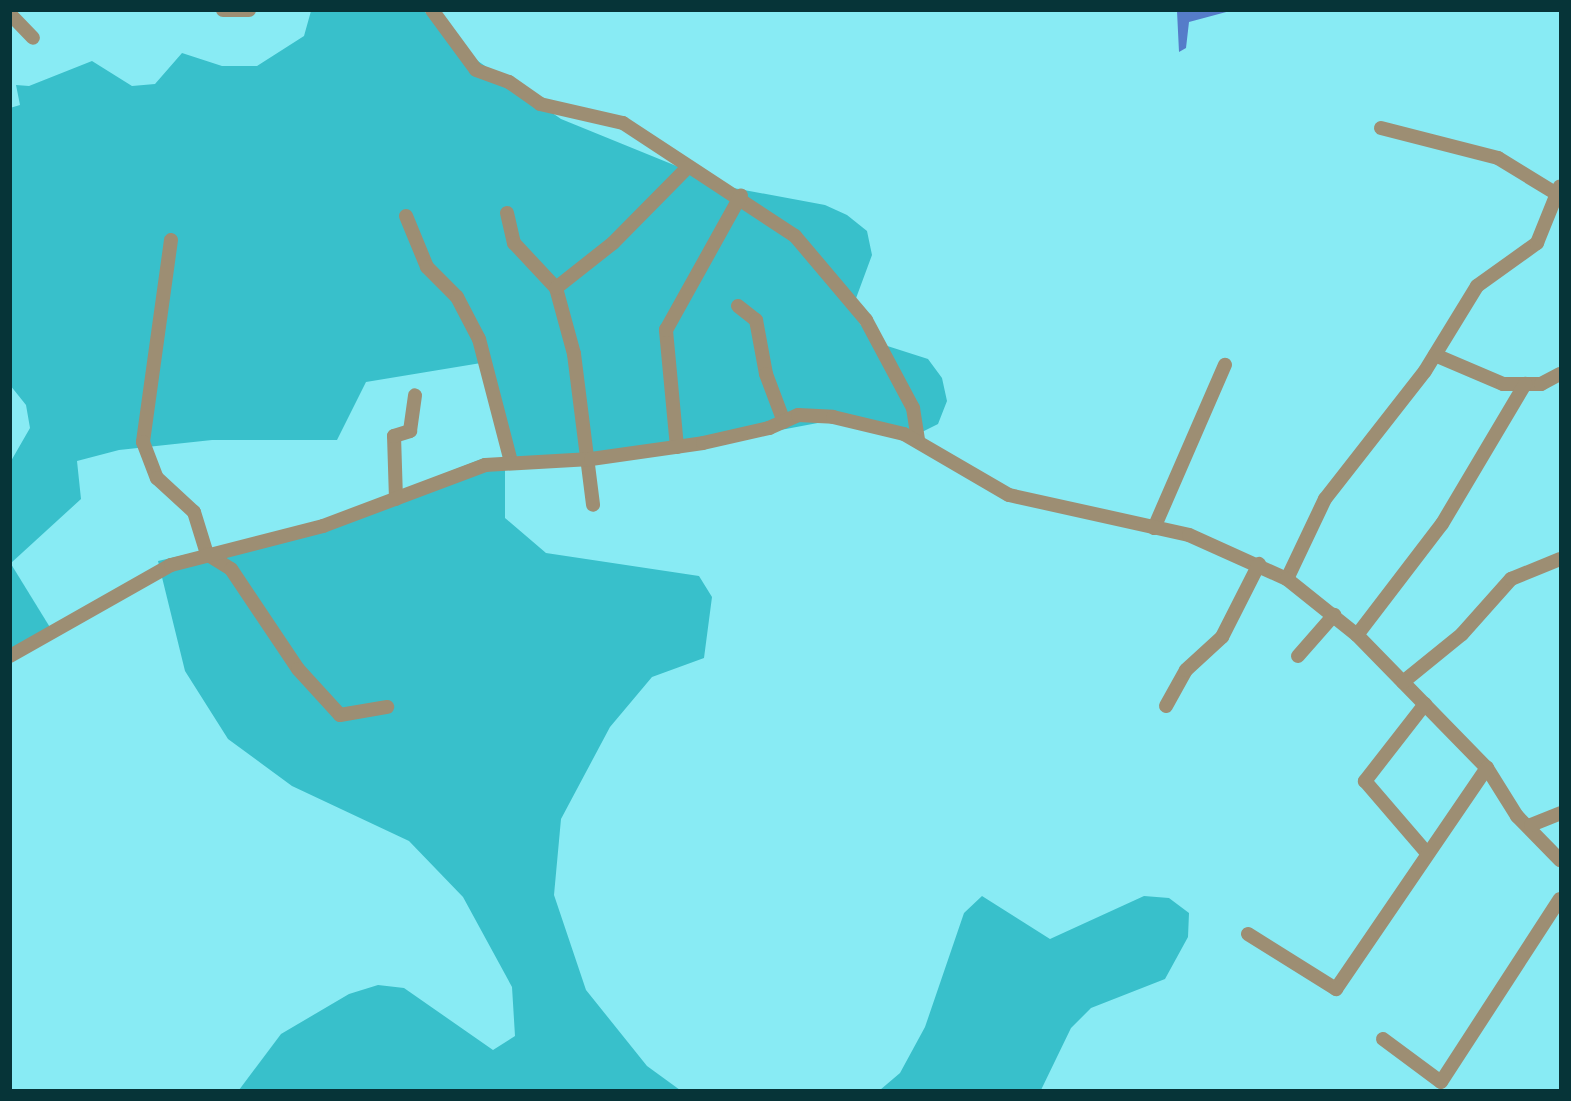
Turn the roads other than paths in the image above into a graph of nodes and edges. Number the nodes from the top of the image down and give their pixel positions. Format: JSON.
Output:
{"nodes":[{"id":1,"x":223,"y":10,"type":"edge"},
{"id":2,"x":249,"y":10,"type":"edge"},
{"id":3,"x":432,"y":10,"type":"edge"},
{"id":4,"x":10,"y":14,"type":"edge"},
{"id":5,"x":33,"y":38,"type":"dead end"},
{"id":6,"x":1381,"y":128,"type":"dead end"},
{"id":7,"x":688,"y":167,"type":"junction"},
{"id":8,"x":1559,"y":193,"type":"edge"},
{"id":9,"x":741,"y":195,"type":"junction"},
{"id":10,"x":507,"y":213,"type":"dead end"},
{"id":11,"x":406,"y":216,"type":"dead end"},
{"id":12,"x":171,"y":240,"type":"dead end"},
{"id":13,"x":556,"y":288,"type":"junction"},
{"id":14,"x":738,"y":306,"type":"dead end"},
{"id":15,"x":1435,"y":355,"type":"junction"},
{"id":16,"x":1225,"y":365,"type":"dead end"},
{"id":17,"x":1560,"y":374,"type":"edge"},
{"id":18,"x":1525,"y":384,"type":"junction"},
{"id":19,"x":415,"y":395,"type":"dead end"},
{"id":20,"x":783,"y":422,"type":"junction"},
{"id":21,"x":918,"y":441,"type":"junction"},
{"id":22,"x":677,"y":447,"type":"junction"},
{"id":23,"x":591,"y":459,"type":"junction"},
{"id":24,"x":511,"y":462,"type":"junction"},
{"id":25,"x":396,"y":499,"type":"junction"},
{"id":26,"x":593,"y":505,"type":"dead end"},
{"id":27,"x":1154,"y":528,"type":"junction"},
{"id":28,"x":207,"y":554,"type":"junction"},
{"id":29,"x":1560,"y":559,"type":"edge"},
{"id":30,"x":1259,"y":564,"type":"junction"},
{"id":31,"x":1287,"y":579,"type":"junction"},
{"id":32,"x":1334,"y":615,"type":"junction"},
{"id":33,"x":1357,"y":634,"type":"junction"},
{"id":34,"x":10,"y":656,"type":"edge"},
{"id":35,"x":1298,"y":656,"type":"dead end"},
{"id":36,"x":1403,"y":682,"type":"junction"},
{"id":37,"x":1425,"y":704,"type":"junction"},
{"id":38,"x":1166,"y":706,"type":"dead end"},
{"id":39,"x":387,"y":707,"type":"dead end"},
{"id":40,"x":1487,"y":768,"type":"junction"},
{"id":41,"x":1560,"y":813,"type":"edge"},
{"id":42,"x":1531,"y":825,"type":"junction"},
{"id":43,"x":1426,"y":852,"type":"junction"},
{"id":44,"x":1560,"y":860,"type":"edge"},
{"id":45,"x":1560,"y":899,"type":"edge"},
{"id":46,"x":1248,"y":934,"type":"dead end"},
{"id":47,"x":1383,"y":1039,"type":"dead end"},
{"id":48,"x":1437,"y":1086,"type":"edge"}],
"edges":[{"from":1,"to":2,"type":"street"},
{"from":3,"to":7,"type":"street"},
{"from":4,"to":5,"type":"street"},
{"from":6,"to":8,"type":"street"},
{"from":7,"to":9,"type":"street"},
{"from":7,"to":13,"type":"street"},
{"from":8,"to":15,"type":"street"},
{"from":9,"to":21,"type":"street"},
{"from":9,"to":22,"type":"street"},
{"from":10,"to":13,"type":"street"},
{"from":11,"to":24,"type":"street"},
{"from":12,"to":28,"type":"street"},
{"from":13,"to":23,"type":"street"},
{"from":14,"to":20,"type":"street"},
{"from":15,"to":18,"type":"street"},
{"from":15,"to":31,"type":"street"},
{"from":16,"to":27,"type":"street"},
{"from":17,"to":18,"type":"street"},
{"from":18,"to":33,"type":"street"},
{"from":19,"to":25,"type":"street"},
{"from":20,"to":21,"type":"street"},
{"from":20,"to":22,"type":"street"},
{"from":21,"to":27,"type":"street"},
{"from":22,"to":23,"type":"street"},
{"from":23,"to":24,"type":"street"},
{"from":23,"to":26,"type":"street"},
{"from":24,"to":25,"type":"street"},
{"from":25,"to":28,"type":"street"},
{"from":27,"to":30,"type":"street"},
{"from":28,"to":34,"type":"street"},
{"from":28,"to":39,"type":"street"},
{"from":29,"to":36,"type":"street"},
{"from":30,"to":31,"type":"street"},
{"from":30,"to":38,"type":"street"},
{"from":31,"to":32,"type":"street"},
{"from":32,"to":33,"type":"street"},
{"from":32,"to":35,"type":"street"},
{"from":33,"to":36,"type":"street"},
{"from":36,"to":37,"type":"street"},
{"from":37,"to":40,"type":"street"},
{"from":37,"to":43,"type":"street"},
{"from":40,"to":42,"type":"street"},
{"from":40,"to":43,"type":"street"},
{"from":41,"to":42,"type":"street"},
{"from":42,"to":44,"type":"street"},
{"from":43,"to":46,"type":"street"},
{"from":45,"to":48,"type":"street"},
{"from":47,"to":48,"type":"street"}]}
